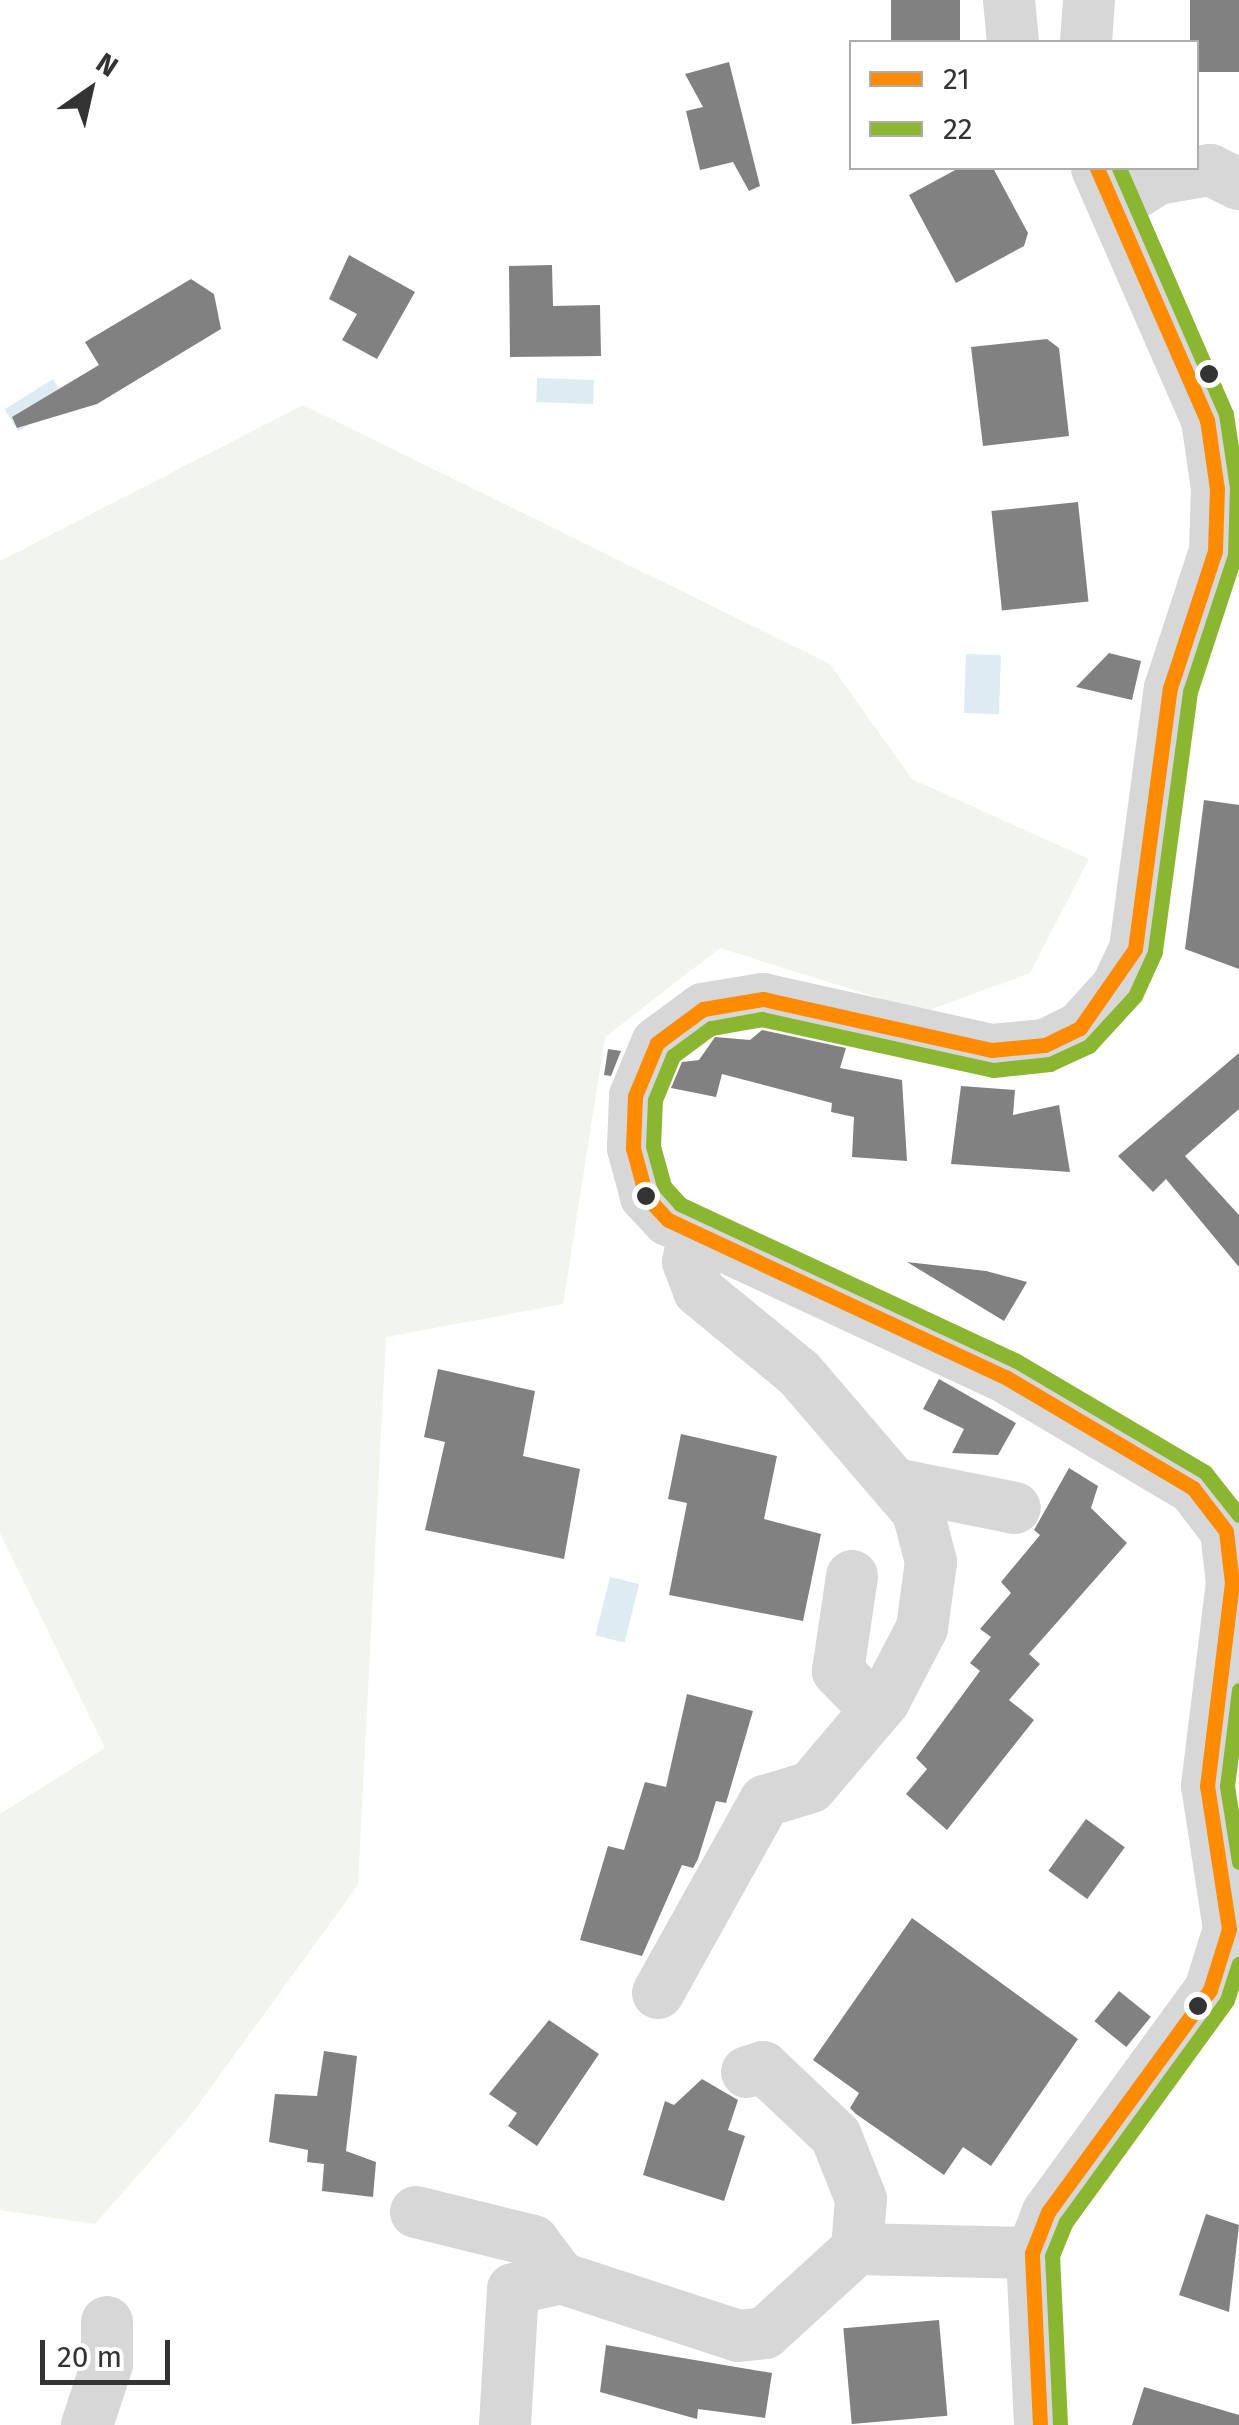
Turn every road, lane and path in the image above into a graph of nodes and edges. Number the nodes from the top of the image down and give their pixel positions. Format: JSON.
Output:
{"nodes":[{"id":1,"x":1009,"y":0,"type":"edge"},
{"id":2,"x":1089,"y":0,"type":"edge"},
{"id":3,"x":1013,"y":40,"type":"edge"},
{"id":4,"x":1086,"y":40,"type":"edge"},
{"id":5,"x":1239,"y":184,"type":"edge"},
{"id":6,"x":1106,"y":187,"type":"edge"},
{"id":7,"x":693,"y":1238,"type":"junction"},
{"id":8,"x":900,"y":1485,"type":"junction"},
{"id":9,"x":1014,"y":1508,"type":"dead end"},
{"id":10,"x":852,"y":1576,"type":"dead end"},
{"id":11,"x":884,"y":1701,"type":"junction"},
{"id":12,"x":658,"y":1993,"type":"dead end"},
{"id":13,"x":747,"y":2072,"type":"dead end"},
{"id":14,"x":416,"y":2212,"type":"dead end"},
{"id":15,"x":857,"y":2249,"type":"junction"},
{"id":16,"x":1032,"y":2252,"type":"junction"},
{"id":17,"x":562,"y":2278,"type":"junction"},
{"id":18,"x":107,"y":2322,"type":"dead end"},
{"id":19,"x":1031,"y":2422,"type":"edge"},
{"id":20,"x":87,"y":2425,"type":"edge"},
{"id":21,"x":504,"y":2425,"type":"edge"}],
"edges":[{"from":1,"to":3,"type":"street"},
{"from":2,"to":4,"type":"street"},
{"from":5,"to":6,"type":"street"},
{"from":6,"to":7,"type":"street"},
{"from":7,"to":8,"type":"street"},
{"from":7,"to":16,"type":"street"},
{"from":8,"to":9,"type":"street"},
{"from":8,"to":11,"type":"street"},
{"from":10,"to":11,"type":"street"},
{"from":11,"to":12,"type":"street"},
{"from":13,"to":15,"type":"street"},
{"from":14,"to":17,"type":"street"},
{"from":15,"to":16,"type":"street"},
{"from":15,"to":17,"type":"street"},
{"from":16,"to":19,"type":"street"},
{"from":17,"to":21,"type":"street"},
{"from":18,"to":20,"type":"street"}]}
